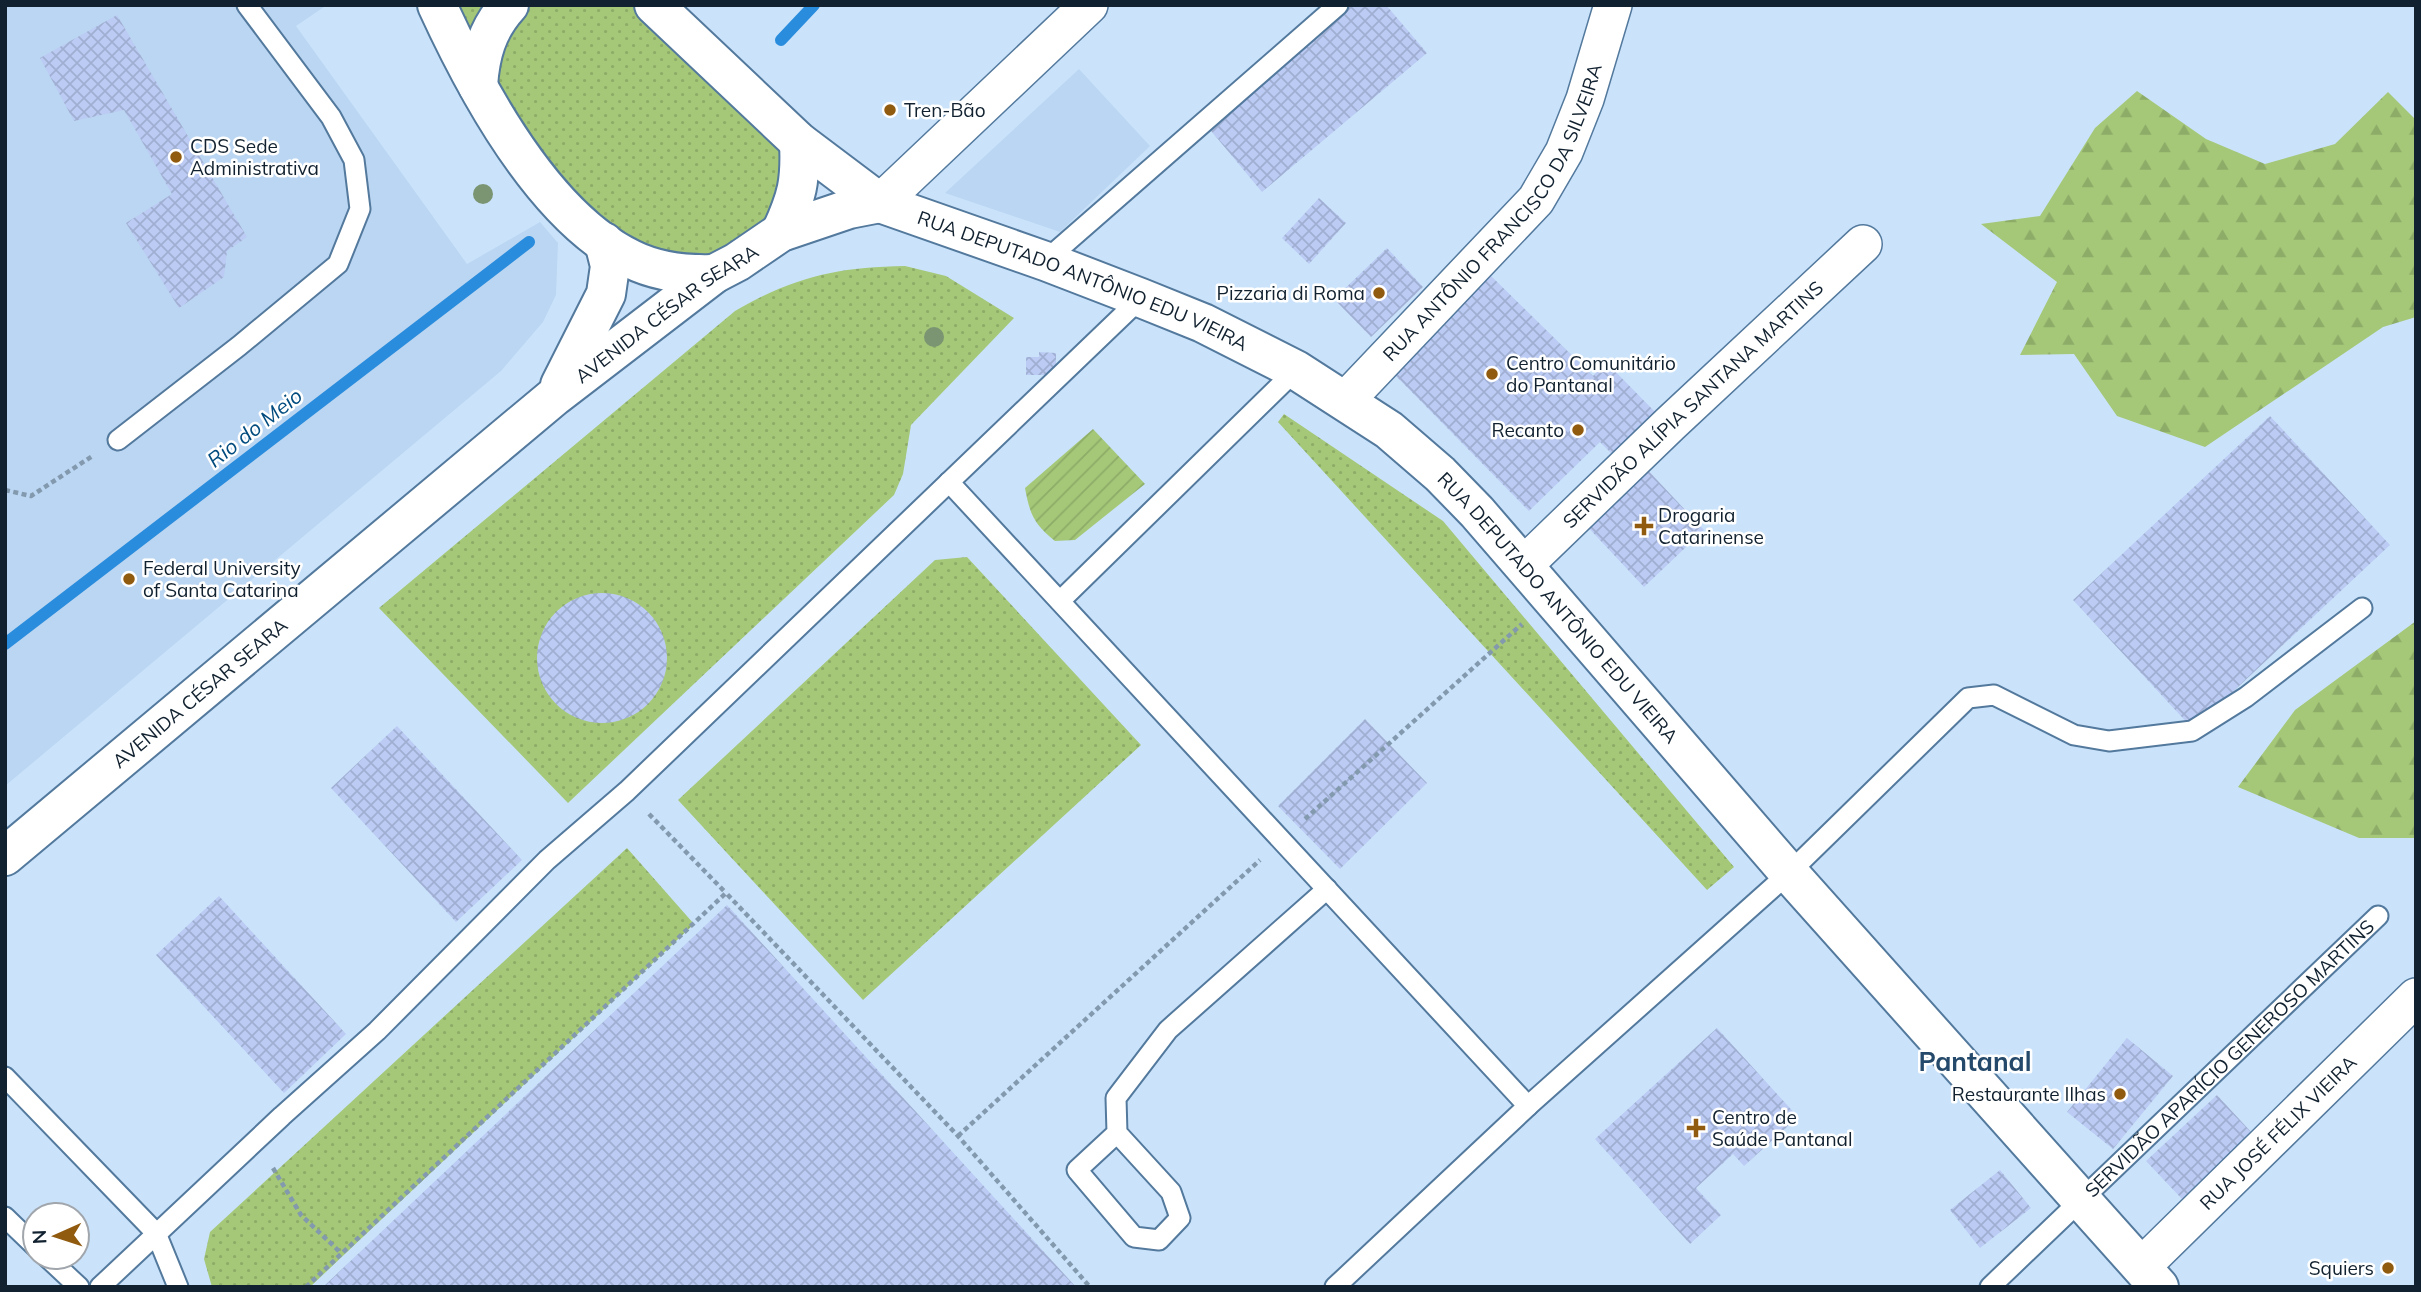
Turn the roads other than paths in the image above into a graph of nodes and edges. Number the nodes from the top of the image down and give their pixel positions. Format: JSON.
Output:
{"nodes":[{"id":1,"x":247,"y":5,"type":"edge"},
{"id":2,"x":437,"y":5,"type":"edge"},
{"id":3,"x":509,"y":5,"type":"edge"},
{"id":4,"x":654,"y":5,"type":"edge"},
{"id":5,"x":1089,"y":5,"type":"edge"},
{"id":6,"x":1338,"y":5,"type":"edge"},
{"id":7,"x":1613,"y":5,"type":"edge"},
{"id":8,"x":478,"y":86,"type":"junction"},
{"id":9,"x":799,"y":142,"type":"junction"},
{"id":10,"x":880,"y":204,"type":"junction"},
{"id":11,"x":781,"y":232,"type":"junction"},
{"id":12,"x":604,"y":242,"type":"junction"},
{"id":13,"x":1863,"y":244,"type":"dead end"},
{"id":14,"x":1045,"y":261,"type":"junction"},
{"id":15,"x":714,"y":274,"type":"junction"},
{"id":16,"x":1141,"y":298,"type":"junction"},
{"id":17,"x":1296,"y":370,"type":"junction"},
{"id":18,"x":555,"y":396,"type":"junction"},
{"id":19,"x":1345,"y":401,"type":"junction"},
{"id":20,"x":118,"y":440,"type":"road end"},
{"id":21,"x":949,"y":482,"type":"junction"},
{"id":22,"x":1524,"y":565,"type":"junction"},
{"id":23,"x":1060,"y":601,"type":"junction"},
{"id":24,"x":2362,"y":607,"type":"dead end"},
{"id":25,"x":5,"y":856,"type":"edge"},
{"id":26,"x":1788,"y":873,"type":"junction"},
{"id":27,"x":1327,"y":889,"type":"junction"},
{"id":28,"x":2378,"y":916,"type":"dead end"},
{"id":29,"x":2416,"y":997,"type":"edge"},
{"id":30,"x":5,"y":1077,"type":"edge"},
{"id":31,"x":1528,"y":1105,"type":"junction"},
{"id":32,"x":1117,"y":1133,"type":"junction"},
{"id":33,"x":2081,"y":1201,"type":"junction"},
{"id":34,"x":5,"y":1217,"type":"edge"},
{"id":35,"x":21,"y":1232,"type":"edge"},
{"id":36,"x":156,"y":1233,"type":"junction"},
{"id":37,"x":62,"y":1271,"type":"edge"},
{"id":38,"x":2150,"y":1277,"type":"edge"},
{"id":39,"x":79,"y":1287,"type":"edge"},
{"id":40,"x":100,"y":1287,"type":"edge"},
{"id":41,"x":178,"y":1287,"type":"edge"},
{"id":42,"x":1335,"y":1287,"type":"edge"},
{"id":43,"x":1990,"y":1287,"type":"edge"}],
"edges":[{"from":1,"to":20,"type":"lane"},
{"from":2,"to":8,"type":"main road"},
{"from":3,"to":8,"type":"main road"},
{"from":4,"to":9,"type":"main road","name":"RUA DEPUTADO ANTÔNIO EDU VIEIRA"},
{"from":5,"to":10,"type":"street"},
{"from":6,"to":14,"type":"lane"},
{"from":7,"to":19,"type":"street","name":"RUA ANTÔNIO FRANCISCO DA SILVEIRA"},
{"from":8,"to":12,"type":"main road"},
{"from":9,"to":10,"type":"main road","name":"RUA DEPUTADO ANTÔNIO EDU VIEIRA"},
{"from":9,"to":11,"type":"main road","name":"AVENIDA CÉSAR SEARA"},
{"from":10,"to":11,"type":"main road","name":"AVENIDA CÉSAR SEARA"},
{"from":10,"to":14,"type":"main road","name":"RUA DEPUTADO ANTÔNIO EDU VIEIRA"},
{"from":11,"to":15,"type":"main road","name":"AVENIDA CÉSAR SEARA"},
{"from":12,"to":15,"type":"main road"},
{"from":12,"to":18,"type":"main road","name":"AVENIDA CÉSAR SEARA"},
{"from":13,"to":22,"type":"street","name":"SERVIDÃO ALÍPIA SANTANA MARTINS"},
{"from":14,"to":16,"type":"main road","name":"RUA DEPUTADO ANTÔNIO EDU VIEIRA"},
{"from":15,"to":18,"type":"main road","name":"AVENIDA CÉSAR SEARA"},
{"from":16,"to":17,"type":"main road","name":"RUA DEPUTADO ANTÔNIO EDU VIEIRA"},
{"from":16,"to":21,"type":"lane"},
{"from":17,"to":19,"type":"main road","name":"RUA DEPUTADO ANTÔNIO EDU VIEIRA"},
{"from":17,"to":23,"type":"lane"},
{"from":18,"to":25,"type":"main road","name":"AVENIDA CÉSAR SEARA"},
{"from":19,"to":22,"type":"main road","name":"RUA DEPUTADO ANTÔNIO EDU VIEIRA"},
{"from":21,"to":23,"type":"lane"},
{"from":21,"to":36,"type":"lane"},
{"from":22,"to":26,"type":"main road","name":"RUA DEPUTADO ANTÔNIO EDU VIEIRA"},
{"from":23,"to":27,"type":"lane"},
{"from":24,"to":26,"type":"lane"},
{"from":26,"to":31,"type":"lane"},
{"from":26,"to":33,"type":"main road","name":"RUA DEPUTADO ANTÔNIO EDU VIEIRA"},
{"from":27,"to":31,"type":"lane"},
{"from":27,"to":32,"type":"lane"},
{"from":28,"to":33,"type":"lane","name":"SERVIDÃO APARÍCIO GENEROSO MARTINS"},
{"from":29,"to":38,"type":"street","name":"RUA JOSÉ FÉLIX VIEIRA"},
{"from":30,"to":36,"type":"lane"},
{"from":31,"to":42,"type":"lane"},
{"from":32,"to":32,"type":"lane"},
{"from":33,"to":38,"type":"main road","name":"RUA DEPUTADO ANTÔNIO EDU VIEIRA"},
{"from":33,"to":43,"type":"lane","name":"SERVIDÃO APARÍCIO GENEROSO MARTINS"},
{"from":34,"to":35,"type":"lane"},
{"from":36,"to":40,"type":"lane"},
{"from":36,"to":41,"type":"lane"},
{"from":37,"to":39,"type":"lane"}]}
